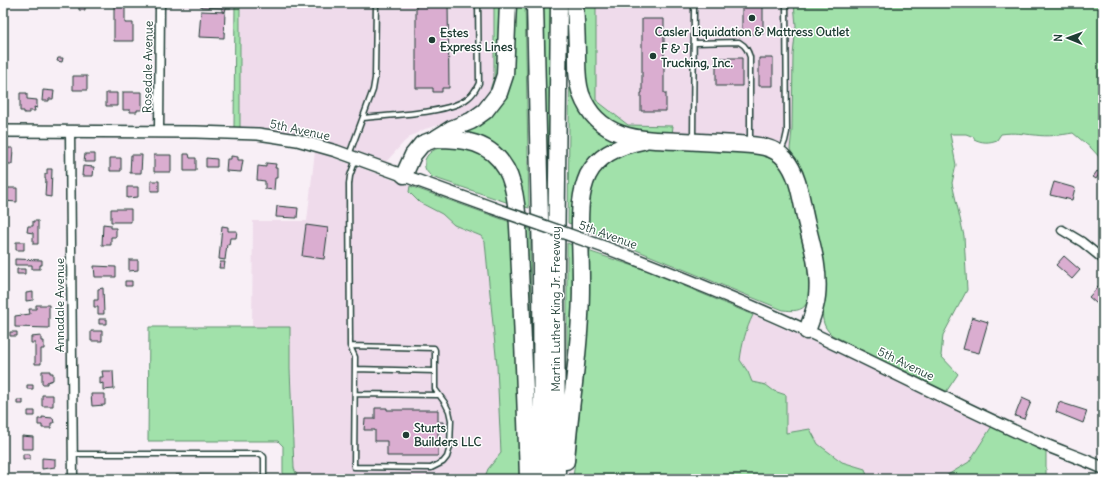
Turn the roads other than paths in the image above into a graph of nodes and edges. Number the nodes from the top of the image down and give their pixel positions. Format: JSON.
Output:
{"nodes":[{"id":1,"x":160,"y":3,"type":"edge"},
{"id":2,"x":376,"y":3,"type":"edge"},
{"id":3,"x":478,"y":3,"type":"edge"},
{"id":4,"x":508,"y":3,"type":"edge"},
{"id":5,"x":535,"y":3,"type":"edge"},
{"id":6,"x":559,"y":3,"type":"edge"},
{"id":7,"x":575,"y":3,"type":"edge"},
{"id":8,"x":786,"y":3,"type":"edge"},
{"id":9,"x":694,"y":7,"type":"dead end"},
{"id":10,"x":694,"y":43,"type":"junction"},
{"id":11,"x":363,"y":118,"type":"junction"},
{"id":12,"x":3,"y":131,"type":"edge"},
{"id":13,"x":70,"y":131,"type":"junction"},
{"id":14,"x":159,"y":132,"type":"junction"},
{"id":15,"x":435,"y":139,"type":"junction"},
{"id":16,"x":648,"y":140,"type":"junction"},
{"id":17,"x":693,"y":141,"type":"junction"},
{"id":18,"x":750,"y":144,"type":"junction"},
{"id":19,"x":780,"y":154,"type":"junction"},
{"id":20,"x":353,"y":157,"type":"junction"},
{"id":21,"x":404,"y":175,"type":"junction"},
{"id":22,"x":1062,"y":230,"type":"dead end"},
{"id":23,"x":1103,"y":259,"type":"edge"},
{"id":24,"x":807,"y":331,"type":"junction"},
{"id":25,"x":350,"y":346,"type":"junction"},
{"id":26,"x":355,"y":370,"type":"junction"},
{"id":27,"x":435,"y":370,"type":"junction"},
{"id":28,"x":355,"y":394,"type":"junction"},
{"id":29,"x":438,"y":395,"type":"junction"},
{"id":30,"x":73,"y":454,"type":"junction"},
{"id":31,"x":1103,"y":468,"type":"edge"},
{"id":32,"x":73,"y":479,"type":"edge"},
{"id":33,"x":264,"y":479,"type":"edge"},
{"id":34,"x":528,"y":479,"type":"edge"},
{"id":35,"x":542,"y":479,"type":"edge"},
{"id":36,"x":557,"y":479,"type":"edge"},
{"id":37,"x":565,"y":479,"type":"edge"}],
"edges":[{"from":1,"to":14,"type":"street","name":"Rosedale Avenue"},
{"from":2,"to":11,"type":"lane"},
{"from":3,"to":11,"type":"lane"},
{"from":4,"to":15,"type":"highway"},
{"from":5,"to":35,"type":"highway","name":"Martin Luther King Jr. Freeway"},
{"from":6,"to":36,"type":"highway","name":"Martin Luther King Jr. Freeway"},
{"from":7,"to":16,"type":"highway"},
{"from":8,"to":19,"type":"lane"},
{"from":9,"to":10,"type":"lane"},
{"from":10,"to":17,"type":"lane"},
{"from":10,"to":18,"type":"lane"},
{"from":11,"to":20,"type":"lane"},
{"from":12,"to":13,"type":"street","name":"5th Avenue"},
{"from":13,"to":14,"type":"street","name":"5th Avenue"},
{"from":13,"to":30,"type":"street","name":"Annadale Avenue"},
{"from":14,"to":20,"type":"street","name":"5th Avenue"},
{"from":15,"to":21,"type":"highway"},
{"from":15,"to":34,"type":"highway"},
{"from":16,"to":17,"type":"highway"},
{"from":16,"to":37,"type":"highway"},
{"from":17,"to":18,"type":"highway"},
{"from":18,"to":19,"type":"highway"},
{"from":19,"to":24,"type":"highway"},
{"from":20,"to":21,"type":"street","name":"5th Avenue"},
{"from":20,"to":25,"type":"lane"},
{"from":21,"to":24,"type":"street","name":"5th Avenue","bridge":true},
{"from":22,"to":23,"type":"street"},
{"from":24,"to":31,"type":"street","name":"5th Avenue"},
{"from":25,"to":26,"type":"lane"},
{"from":25,"to":27,"type":"lane"},
{"from":26,"to":27,"type":"lane"},
{"from":26,"to":28,"type":"lane"},
{"from":27,"to":29,"type":"lane"},
{"from":28,"to":29,"type":"lane"},
{"from":28,"to":29,"type":"lane"},
{"from":30,"to":32,"type":"street","name":"Annadale Avenue"},
{"from":30,"to":33,"type":"lane"}]}
